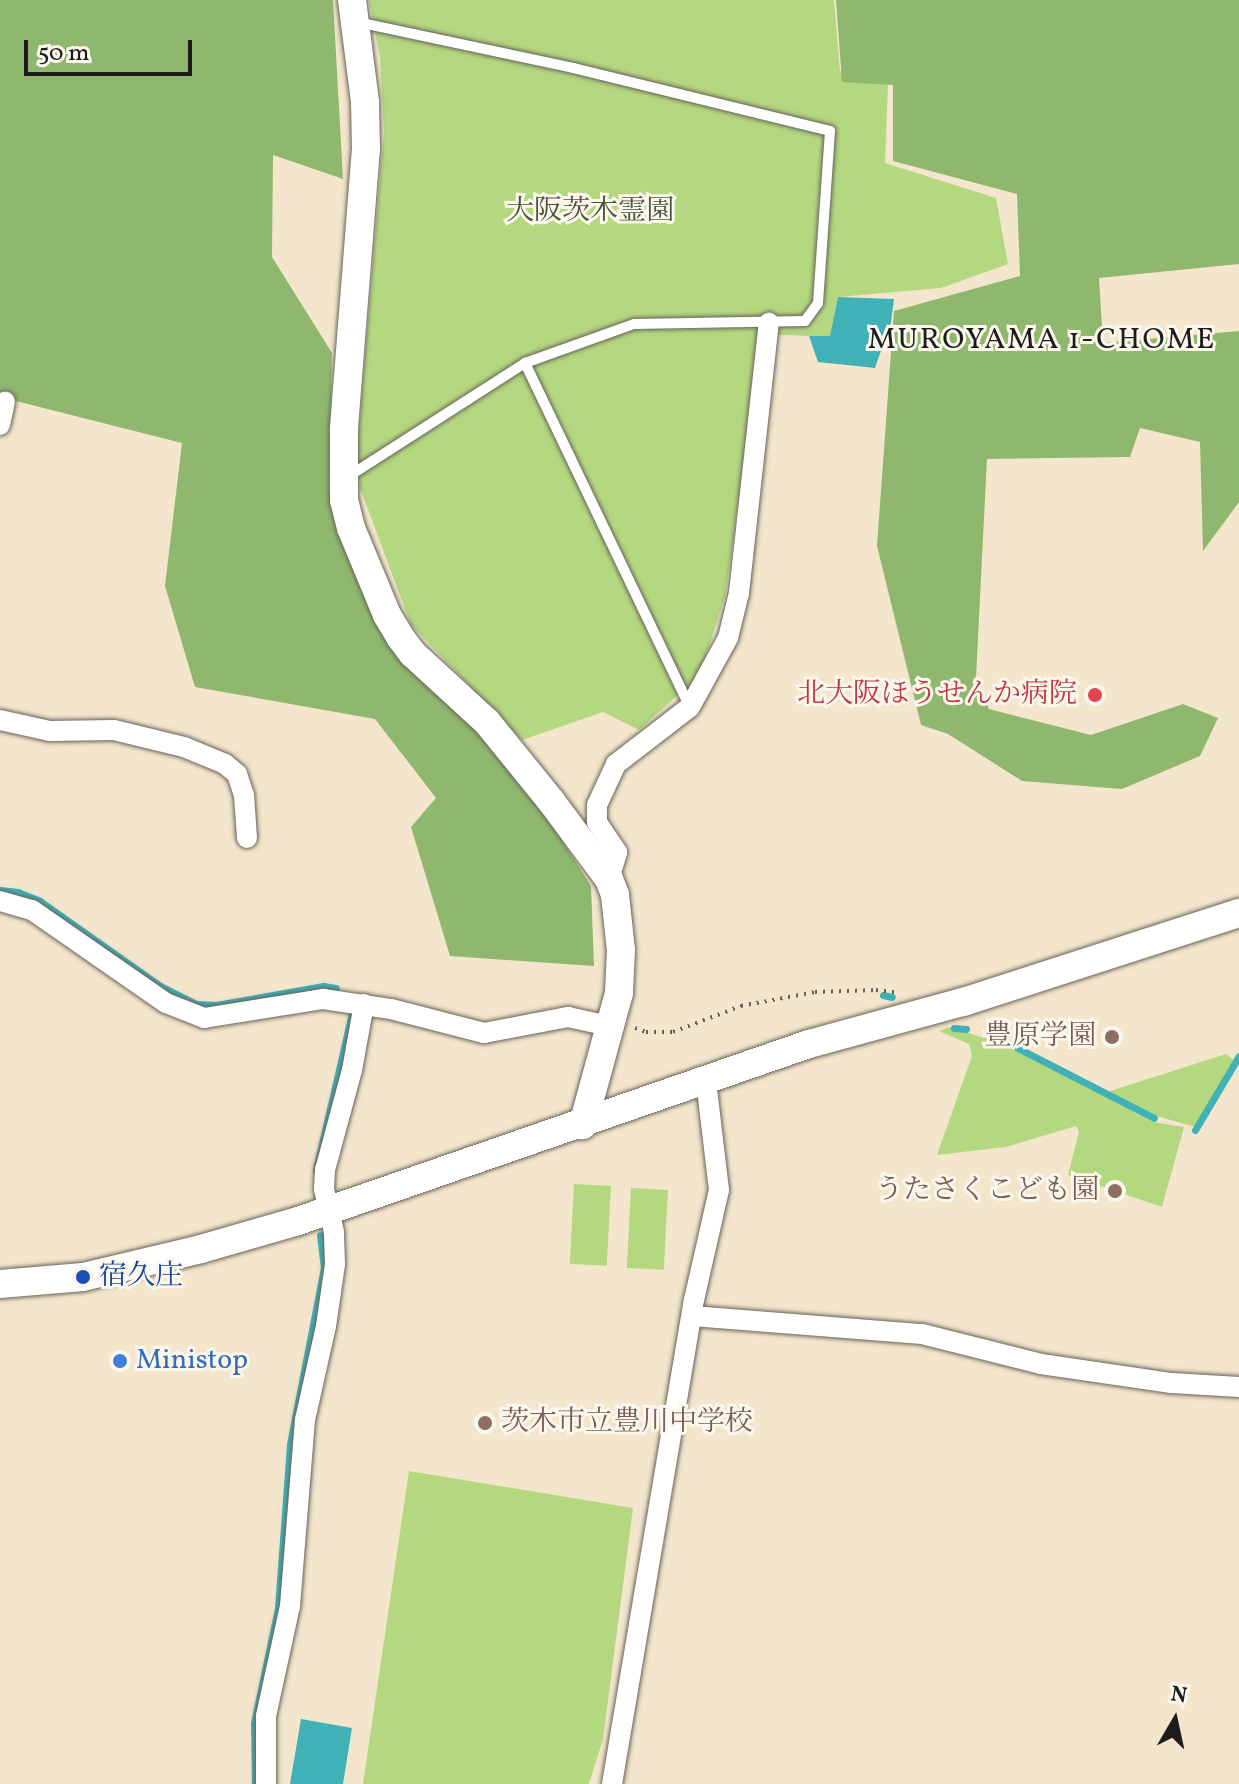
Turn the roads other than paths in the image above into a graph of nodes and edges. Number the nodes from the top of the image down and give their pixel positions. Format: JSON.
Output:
{"nodes":[{"id":1,"x":353,"y":11,"type":"edge"},
{"id":2,"x":769,"y":323,"type":"junction"},
{"id":3,"x":525,"y":363,"type":"junction"},
{"id":4,"x":5,"y":402,"type":"dead end"},
{"id":5,"x":0,"y":425,"type":"edge"},
{"id":6,"x":342,"y":481,"type":"junction"},
{"id":7,"x":690,"y":707,"type":"junction"},
{"id":8,"x":0,"y":720,"type":"edge"},
{"id":9,"x":247,"y":838,"type":"dead end"},
{"id":10,"x":609,"y":879,"type":"junction"},
{"id":11,"x":0,"y":901,"type":"edge"},
{"id":12,"x":1239,"y":913,"type":"edge"},
{"id":13,"x":364,"y":1004,"type":"junction"},
{"id":14,"x":609,"y":1026,"type":"junction"},
{"id":15,"x":706,"y":1081,"type":"junction"},
{"id":16,"x":583,"y":1125,"type":"junction"},
{"id":17,"x":329,"y":1210,"type":"junction"},
{"id":18,"x":0,"y":1284,"type":"edge"},
{"id":19,"x":692,"y":1316,"type":"junction"},
{"id":20,"x":1239,"y":1387,"type":"edge"},
{"id":21,"x":266,"y":1784,"type":"edge"},
{"id":22,"x":612,"y":1784,"type":"edge"}],
"edges":[{"from":1,"to":2,"type":"lane"},
{"from":1,"to":6,"type":"street"},
{"from":2,"to":3,"type":"lane"},
{"from":2,"to":7,"type":"street"},
{"from":3,"to":6,"type":"lane"},
{"from":3,"to":7,"type":"lane"},
{"from":4,"to":5,"type":"street"},
{"from":6,"to":10,"type":"street"},
{"from":7,"to":10,"type":"street"},
{"from":8,"to":9,"type":"street"},
{"from":10,"to":14,"type":"street"},
{"from":11,"to":13,"type":"street"},
{"from":12,"to":15,"type":"street"},
{"from":13,"to":14,"type":"street"},
{"from":13,"to":17,"type":"street"},
{"from":14,"to":16,"type":"street"},
{"from":15,"to":16,"type":"street"},
{"from":15,"to":19,"type":"street"},
{"from":16,"to":17,"type":"street"},
{"from":17,"to":18,"type":"street"},
{"from":17,"to":21,"type":"street"},
{"from":19,"to":20,"type":"street"},
{"from":19,"to":22,"type":"street"}]}
